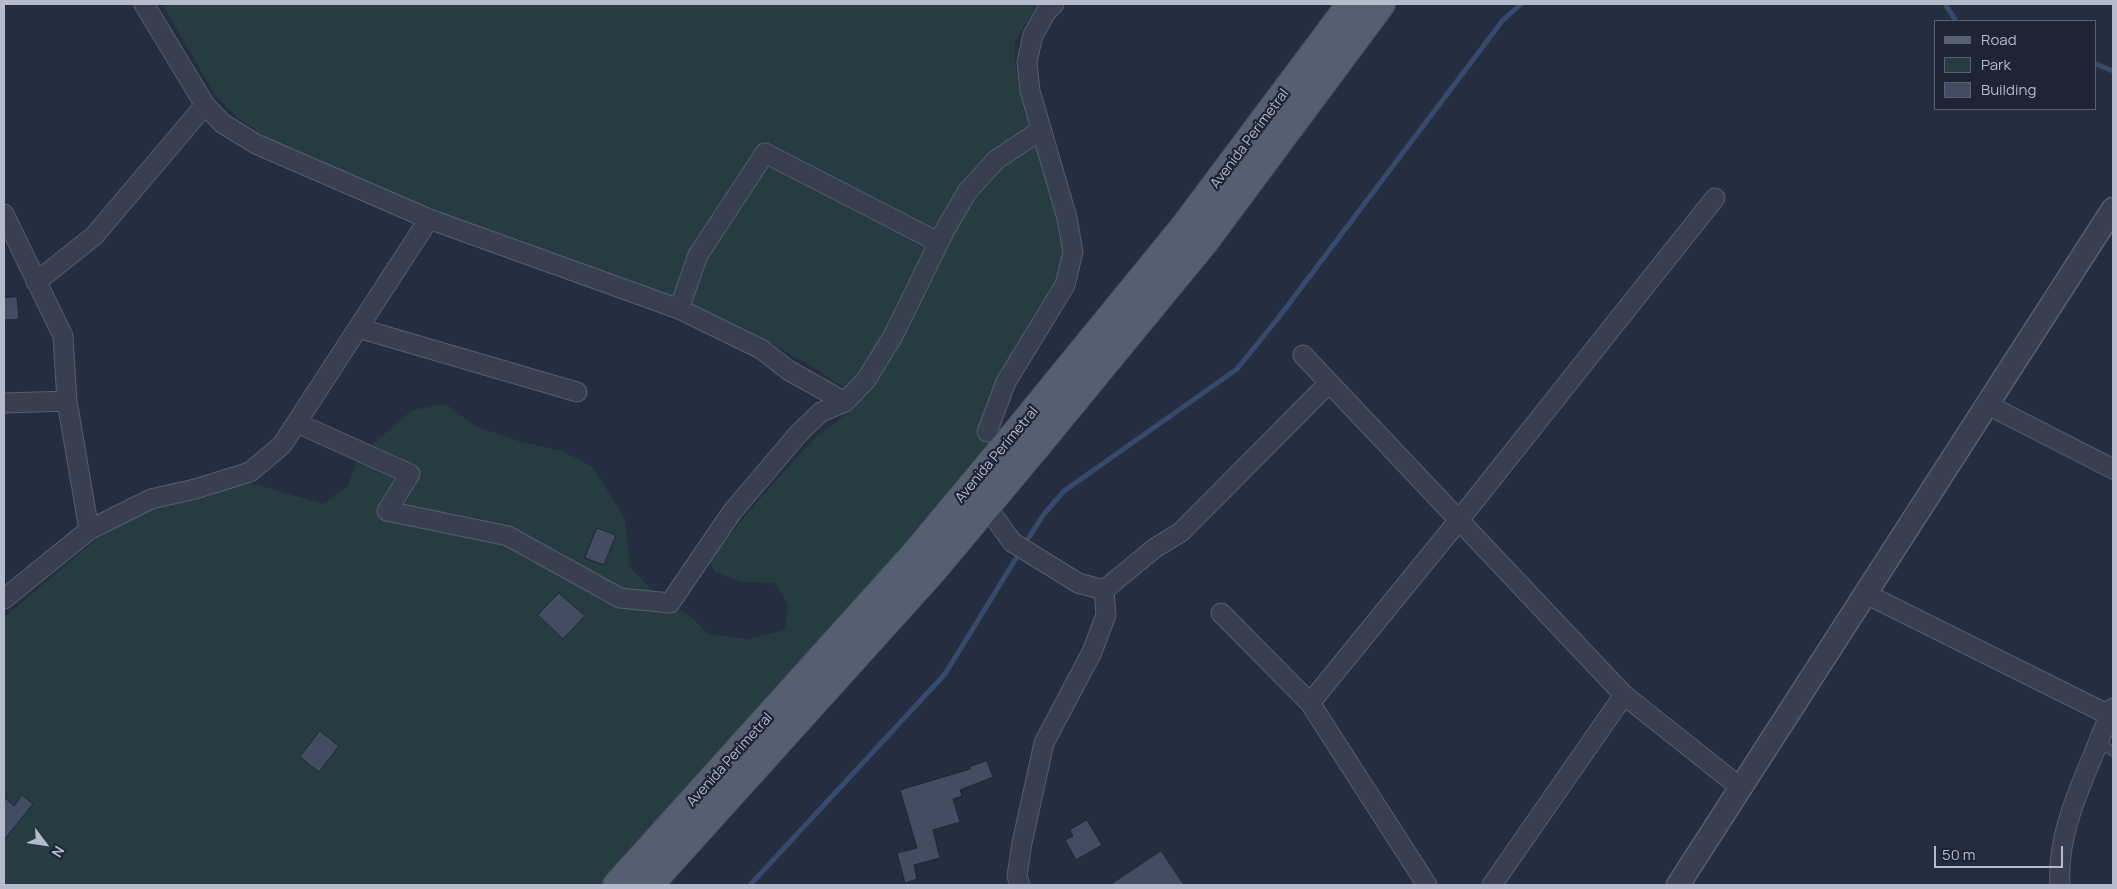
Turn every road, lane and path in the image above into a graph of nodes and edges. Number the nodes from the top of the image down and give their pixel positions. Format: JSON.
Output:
{"nodes":[{"id":1,"x":144,"y":4,"type":"edge"},
{"id":2,"x":1054,"y":4,"type":"edge"},
{"id":3,"x":1351,"y":4,"type":"edge"},
{"id":4,"x":1381,"y":4,"type":"edge"},
{"id":5,"x":205,"y":105,"type":"junction"},
{"id":6,"x":1041,"y":130,"type":"junction"},
{"id":7,"x":1714,"y":198,"type":"dead end"},
{"id":8,"x":2113,"y":210,"type":"edge"},
{"id":9,"x":4,"y":214,"type":"edge"},
{"id":10,"x":429,"y":219,"type":"junction"},
{"id":11,"x":938,"y":242,"type":"junction"},
{"id":12,"x":36,"y":282,"type":"junction"},
{"id":13,"x":679,"y":309,"type":"junction"},
{"id":14,"x":358,"y":328,"type":"junction"},
{"id":15,"x":1302,"y":355,"type":"dead end"},
{"id":16,"x":1329,"y":382,"type":"junction"},
{"id":17,"x":577,"y":392,"type":"dead end"},
{"id":18,"x":67,"y":402,"type":"junction"},
{"id":19,"x":845,"y":402,"type":"junction"},
{"id":20,"x":4,"y":403,"type":"edge"},
{"id":21,"x":1988,"y":405,"type":"junction"},
{"id":22,"x":296,"y":423,"type":"junction"},
{"id":23,"x":987,"y":432,"type":"dead end"},
{"id":24,"x":2113,"y":469,"type":"edge"},
{"id":25,"x":995,"y":518,"type":"dead end"},
{"id":26,"x":1459,"y":520,"type":"junction"},
{"id":27,"x":89,"y":530,"type":"junction"},
{"id":28,"x":1104,"y":590,"type":"junction"},
{"id":29,"x":1866,"y":594,"type":"junction"},
{"id":30,"x":4,"y":599,"type":"edge"},
{"id":31,"x":1221,"y":613,"type":"dead end"},
{"id":32,"x":1624,"y":695,"type":"junction"},
{"id":33,"x":1310,"y":703,"type":"junction"},
{"id":34,"x":2111,"y":711,"type":"edge"},
{"id":35,"x":2106,"y":747,"type":"edge"},
{"id":36,"x":1741,"y":788,"type":"junction"},
{"id":37,"x":617,"y":885,"type":"edge"},
{"id":38,"x":650,"y":885,"type":"edge"},
{"id":39,"x":1020,"y":885,"type":"edge"},
{"id":40,"x":1428,"y":885,"type":"edge"},
{"id":41,"x":1492,"y":885,"type":"edge"},
{"id":42,"x":1678,"y":885,"type":"edge"},
{"id":43,"x":2060,"y":885,"type":"edge"}],
"edges":[{"from":1,"to":5,"type":"street"},
{"from":2,"to":6,"type":"street"},
{"from":3,"to":37,"type":"main road","name":"Avenida Perimetral"},
{"from":4,"to":38,"type":"main road","name":"Avenida Perimetral"},
{"from":5,"to":10,"type":"street"},
{"from":5,"to":12,"type":"street"},
{"from":6,"to":11,"type":"street"},
{"from":6,"to":23,"type":"street"},
{"from":7,"to":26,"type":"street"},
{"from":8,"to":21,"type":"street"},
{"from":9,"to":12,"type":"street"},
{"from":10,"to":13,"type":"street"},
{"from":10,"to":14,"type":"street"},
{"from":11,"to":13,"type":"street"},
{"from":11,"to":19,"type":"street"},
{"from":12,"to":18,"type":"street"},
{"from":13,"to":19,"type":"street"},
{"from":14,"to":17,"type":"street"},
{"from":14,"to":22,"type":"street"},
{"from":15,"to":16,"type":"street"},
{"from":16,"to":26,"type":"street"},
{"from":16,"to":28,"type":"street"},
{"from":18,"to":20,"type":"street"},
{"from":18,"to":27,"type":"street"},
{"from":19,"to":22,"type":"street"},
{"from":21,"to":24,"type":"street"},
{"from":21,"to":29,"type":"street"},
{"from":22,"to":27,"type":"street"},
{"from":25,"to":28,"type":"street"},
{"from":26,"to":32,"type":"street"},
{"from":26,"to":33,"type":"street"},
{"from":27,"to":30,"type":"street"},
{"from":28,"to":39,"type":"street"},
{"from":29,"to":34,"type":"street"},
{"from":29,"to":36,"type":"street"},
{"from":31,"to":33,"type":"street"},
{"from":32,"to":36,"type":"street"},
{"from":32,"to":41,"type":"street"},
{"from":33,"to":40,"type":"street"},
{"from":34,"to":35,"type":"street"},
{"from":35,"to":43,"type":"street"},
{"from":36,"to":42,"type":"street"}]}
